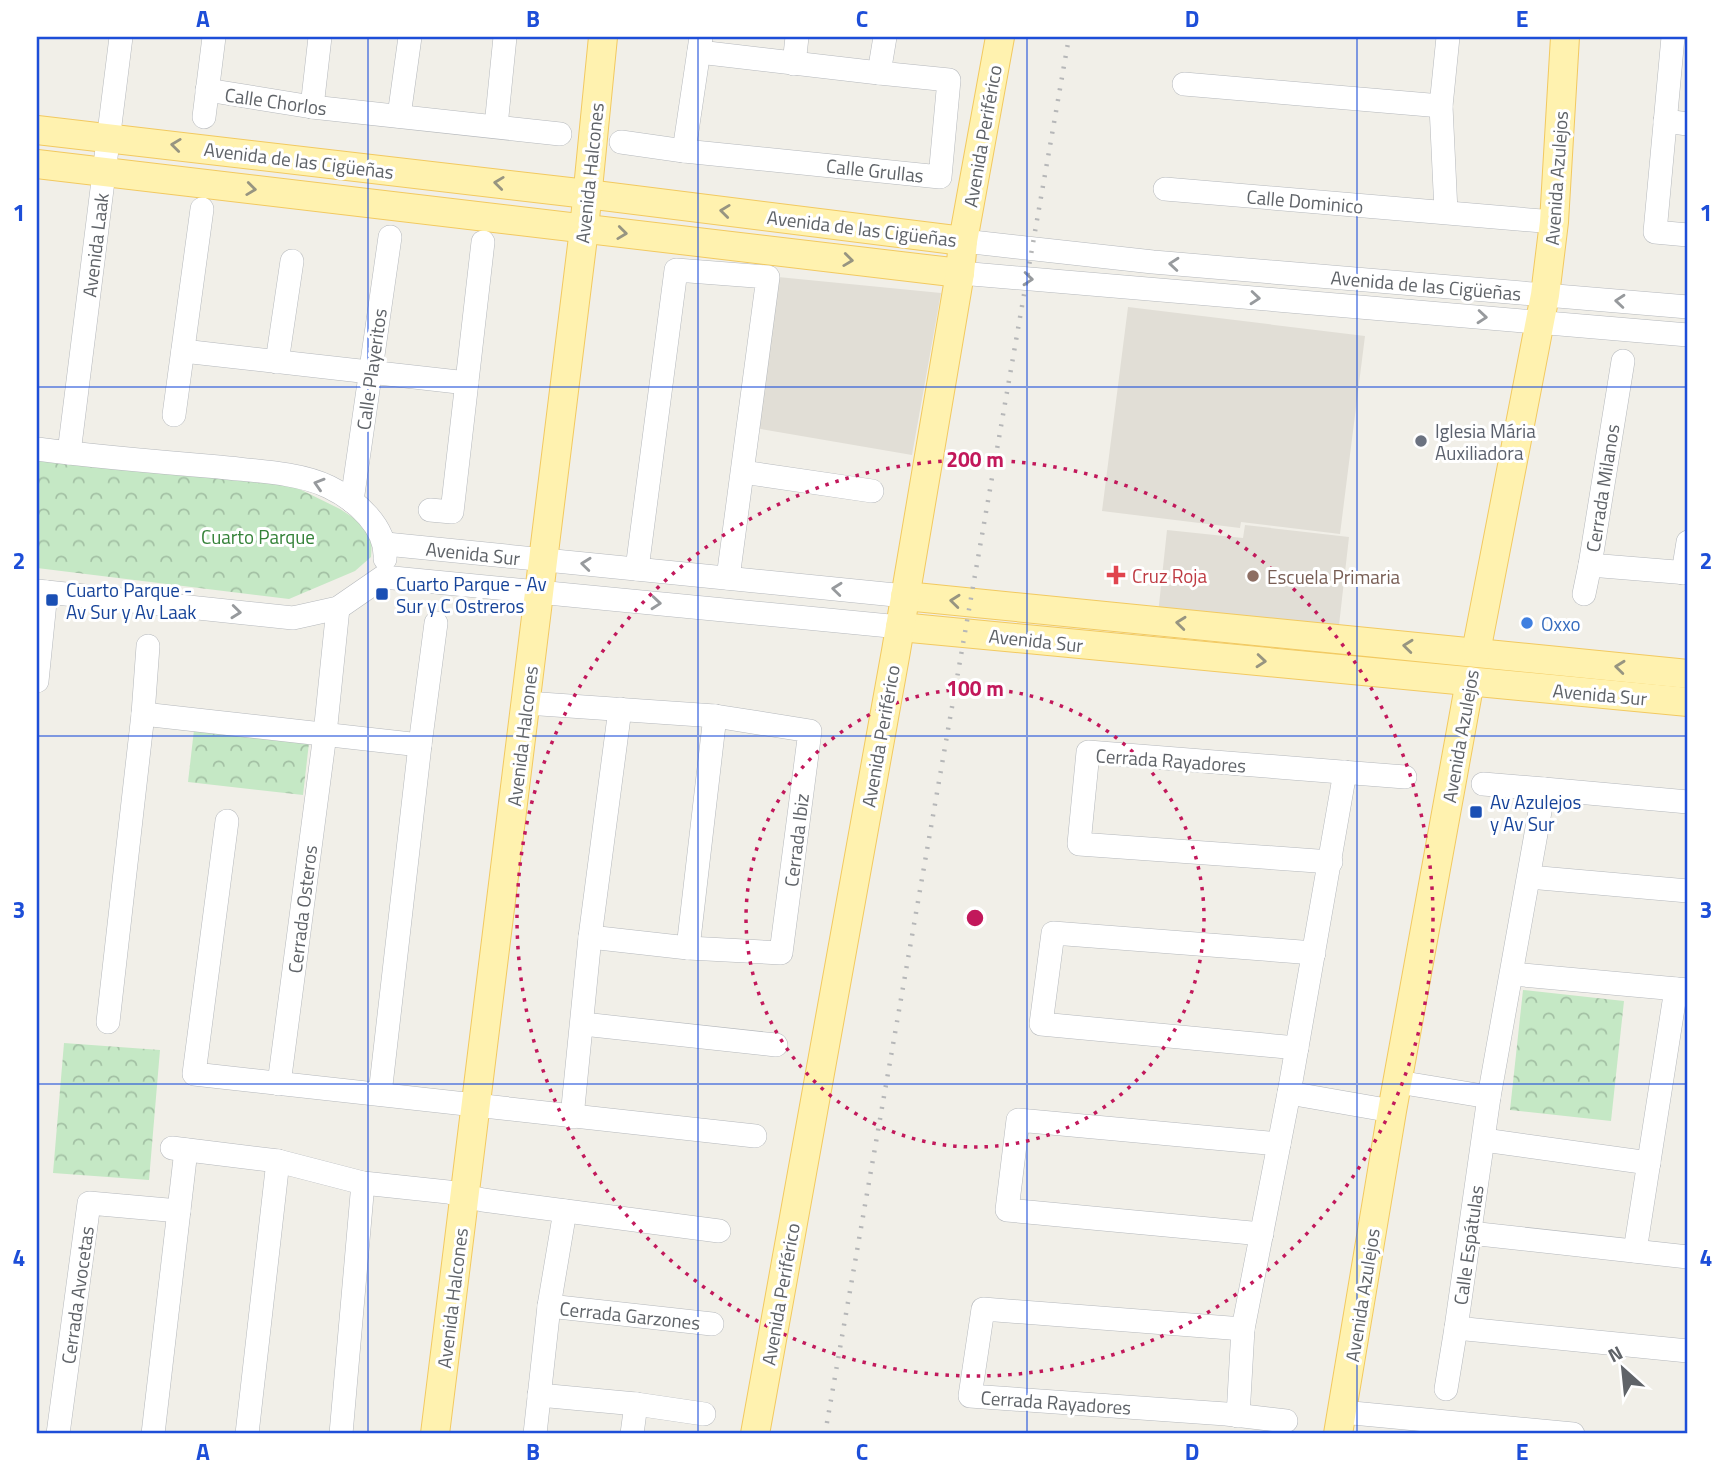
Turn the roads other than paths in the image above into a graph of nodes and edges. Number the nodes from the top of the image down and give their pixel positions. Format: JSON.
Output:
{"nodes":[{"id":1,"x":121,"y":37,"type":"edge"},
{"id":2,"x":214,"y":37,"type":"edge"},
{"id":3,"x":320,"y":37,"type":"edge"},
{"id":4,"x":410,"y":37,"type":"edge"},
{"id":5,"x":505,"y":37,"type":"edge"},
{"id":6,"x":603,"y":37,"type":"edge"},
{"id":7,"x":797,"y":37,"type":"edge"},
{"id":8,"x":885,"y":37,"type":"edge"},
{"id":9,"x":1000,"y":37,"type":"edge"},
{"id":10,"x":1448,"y":37,"type":"edge"},
{"id":11,"x":1565,"y":37,"type":"edge"},
{"id":12,"x":1673,"y":37,"type":"edge"},
{"id":13,"x":700,"y":45,"type":"edge"},
{"id":14,"x":794,"y":64,"type":"junction"},
{"id":15,"x":879,"y":73,"type":"junction"},
{"id":16,"x":1184,"y":84,"type":"dead end"},
{"id":17,"x":207,"y":90,"type":"junction"},
{"id":18,"x":1441,"y":106,"type":"junction"},
{"id":19,"x":312,"y":107,"type":"junction"},
{"id":20,"x":399,"y":116,"type":"junction"},
{"id":21,"x":204,"y":117,"type":"dead end"},
{"id":22,"x":1665,"y":121,"type":"junction"},
{"id":23,"x":1688,"y":124,"type":"edge"},
{"id":24,"x":496,"y":126,"type":"junction"},
{"id":25,"x":37,"y":130,"type":"edge"},
{"id":26,"x":560,"y":134,"type":"dead end"},
{"id":27,"x":108,"y":138,"type":"junction"},
{"id":28,"x":621,"y":142,"type":"dead end"},
{"id":29,"x":684,"y":151,"type":"junction"},
{"id":30,"x":37,"y":164,"type":"edge"},
{"id":31,"x":104,"y":172,"type":"junction"},
{"id":32,"x":1165,"y":189,"type":"dead end"},
{"id":33,"x":587,"y":194,"type":"junction"},
{"id":34,"x":202,"y":209,"type":"dead end"},
{"id":35,"x":1446,"y":212,"type":"junction"},
{"id":36,"x":1554,"y":222,"type":"junction"},
{"id":37,"x":584,"y":229,"type":"junction"},
{"id":38,"x":1688,"y":236,"type":"edge"},
{"id":39,"x":390,"y":237,"type":"dead end"},
{"id":40,"x":963,"y":241,"type":"junction"},
{"id":41,"x":483,"y":242,"type":"dead end"},
{"id":42,"x":292,"y":261,"type":"dead end"},
{"id":43,"x":960,"y":273,"type":"junction"},
{"id":44,"x":1688,"y":307,"type":"edge"},
{"id":45,"x":1543,"y":309,"type":"junction"},
{"id":46,"x":1688,"y":335,"type":"edge"},
{"id":47,"x":183,"y":351,"type":"junction"},
{"id":48,"x":1623,"y":361,"type":"dead end"},
{"id":49,"x":277,"y":362,"type":"junction"},
{"id":50,"x":371,"y":372,"type":"junction"},
{"id":51,"x":467,"y":383,"type":"junction"},
{"id":52,"x":174,"y":415,"type":"dead end"},
{"id":53,"x":37,"y":449,"type":"edge"},
{"id":54,"x":69,"y":453,"type":"junction"},
{"id":55,"x":743,"y":472,"type":"junction"},
{"id":56,"x":873,"y":491,"type":"dead end"},
{"id":57,"x":352,"y":501,"type":"junction"},
{"id":58,"x":430,"y":510,"type":"dead end"},
{"id":59,"x":1688,"y":542,"type":"edge"},
{"id":60,"x":386,"y":544,"type":"junction"},
{"id":61,"x":541,"y":560,"type":"junction"},
{"id":62,"x":1590,"y":565,"type":"junction"},
{"id":63,"x":637,"y":569,"type":"junction"},
{"id":64,"x":1686,"y":573,"type":"edge"},
{"id":65,"x":383,"y":577,"type":"junction"},
{"id":66,"x":728,"y":578,"type":"junction"},
{"id":67,"x":41,"y":591,"type":"edge"},
{"id":68,"x":539,"y":592,"type":"junction"},
{"id":69,"x":1584,"y":594,"type":"dead end"},
{"id":70,"x":905,"y":596,"type":"junction"},
{"id":71,"x":1092,"y":614,"type":"junction"},
{"id":72,"x":337,"y":617,"type":"junction"},
{"id":73,"x":436,"y":623,"type":"dead end"},
{"id":74,"x":900,"y":627,"type":"junction"},
{"id":75,"x":1088,"y":645,"type":"junction"},
{"id":76,"x":148,"y":646,"type":"dead end"},
{"id":77,"x":1476,"y":652,"type":"junction"},
{"id":78,"x":1688,"y":674,"type":"edge"},
{"id":79,"x":37,"y":681,"type":"edge"},
{"id":80,"x":1470,"y":681,"type":"junction"},
{"id":81,"x":1688,"y":702,"type":"edge"},
{"id":82,"x":535,"y":703,"type":"junction"},
{"id":83,"x":620,"y":709,"type":"junction"},
{"id":84,"x":143,"y":714,"type":"junction"},
{"id":85,"x":715,"y":716,"type":"junction"},
{"id":86,"x":325,"y":734,"type":"junction"},
{"id":87,"x":420,"y":745,"type":"junction"},
{"id":88,"x":1346,"y":772,"type":"junction"},
{"id":89,"x":1405,"y":777,"type":"dead end"},
{"id":90,"x":1483,"y":784,"type":"dead end"},
{"id":91,"x":1544,"y":789,"type":"junction"},
{"id":92,"x":1688,"y":802,"type":"edge"},
{"id":93,"x":227,"y":821,"type":"dead end"},
{"id":94,"x":1331,"y":862,"type":"junction"},
{"id":95,"x":1529,"y":877,"type":"junction"},
{"id":96,"x":1688,"y":891,"type":"edge"},
{"id":97,"x":590,"y":937,"type":"junction"},
{"id":98,"x":688,"y":948,"type":"junction"},
{"id":99,"x":1314,"y":953,"type":"junction"},
{"id":100,"x":1512,"y":974,"type":"junction"},
{"id":101,"x":1682,"y":989,"type":"edge"},
{"id":102,"x":107,"y":1022,"type":"dead end"},
{"id":103,"x":583,"y":1024,"type":"junction"},
{"id":104,"x":775,"y":1045,"type":"dead end"},
{"id":105,"x":1297,"y":1048,"type":"junction"},
{"id":106,"x":1398,"y":1082,"type":"junction"},
{"id":107,"x":279,"y":1084,"type":"junction"},
{"id":108,"x":1289,"y":1093,"type":"junction"},
{"id":109,"x":380,"y":1094,"type":"junction"},
{"id":110,"x":1489,"y":1097,"type":"junction"},
{"id":111,"x":473,"y":1107,"type":"junction"},
{"id":112,"x":1379,"y":1109,"type":"junction"},
{"id":113,"x":572,"y":1117,"type":"junction"},
{"id":114,"x":755,"y":1136,"type":"dead end"},
{"id":115,"x":1484,"y":1140,"type":"junction"},
{"id":116,"x":1279,"y":1144,"type":"junction"},
{"id":117,"x":278,"y":1161,"type":"junction"},
{"id":118,"x":1649,"y":1163,"type":"junction"},
{"id":119,"x":363,"y":1183,"type":"junction"},
{"id":120,"x":465,"y":1196,"type":"junction"},
{"id":121,"x":179,"y":1211,"type":"junction"},
{"id":122,"x":565,"y":1211,"type":"junction"},
{"id":123,"x":719,"y":1231,"type":"dead end"},
{"id":124,"x":1470,"y":1233,"type":"junction"},
{"id":125,"x":1262,"y":1234,"type":"junction"},
{"id":126,"x":1635,"y":1251,"type":"junction"},
{"id":127,"x":1688,"y":1257,"type":"edge"},
{"id":128,"x":549,"y":1306,"type":"junction"},
{"id":129,"x":712,"y":1324,"type":"dead end"},
{"id":130,"x":1456,"y":1328,"type":"junction"},
{"id":131,"x":1243,"y":1329,"type":"junction"},
{"id":132,"x":1688,"y":1351,"type":"edge"},
{"id":133,"x":1446,"y":1389,"type":"dead end"},
{"id":134,"x":539,"y":1395,"type":"junction"},
{"id":135,"x":636,"y":1404,"type":"junction"},
{"id":136,"x":704,"y":1414,"type":"dead end"},
{"id":137,"x":1238,"y":1416,"type":"junction"},
{"id":138,"x":1286,"y":1421,"type":"dead end"},
{"id":139,"x":1340,"y":1423,"type":"edge"},
{"id":140,"x":58,"y":1434,"type":"edge"},
{"id":141,"x":153,"y":1434,"type":"edge"},
{"id":142,"x":247,"y":1434,"type":"edge"},
{"id":143,"x":341,"y":1434,"type":"edge"},
{"id":144,"x":435,"y":1434,"type":"edge"},
{"id":145,"x":535,"y":1434,"type":"edge"},
{"id":146,"x":632,"y":1434,"type":"edge"},
{"id":147,"x":755,"y":1434,"type":"edge"},
{"id":148,"x":1573,"y":1434,"type":"edge"}],
"edges":[{"from":1,"to":27,"type":"street","name":"Avenida Laak"},
{"from":2,"to":17,"type":"street","name":"Calle Chorlos"},
{"from":3,"to":19,"type":"street"},
{"from":4,"to":20,"type":"street"},
{"from":5,"to":24,"type":"street"},
{"from":6,"to":33,"type":"main road","name":"Avenida Halcones"},
{"from":7,"to":14,"type":"street"},
{"from":8,"to":15,"type":"street"},
{"from":9,"to":40,"type":"main road","name":"Avenida Periférico"},
{"from":10,"to":18,"type":"street"},
{"from":11,"to":36,"type":"main road","name":"Avenida Azulejos"},
{"from":12,"to":22,"type":"street"},
{"from":13,"to":14,"type":"street","name":"Calle Grullas"},
{"from":13,"to":29,"type":"street","name":"Calle Grullas"},
{"from":14,"to":15,"type":"street","name":"Calle Grullas"},
{"from":15,"to":29,"type":"street","name":"Calle Grullas"},
{"from":16,"to":18,"type":"street"},
{"from":17,"to":19,"type":"street","name":"Calle Chorlos"},
{"from":17,"to":21,"type":"street"},
{"from":18,"to":35,"type":"street"},
{"from":19,"to":20,"type":"street","name":"Calle Chorlos"},
{"from":20,"to":24,"type":"street","name":"Calle Chorlos"},
{"from":22,"to":23,"type":"street"},
{"from":22,"to":38,"type":"street"},
{"from":24,"to":26,"type":"street","name":"Calle Chorlos"},
{"from":25,"to":27,"type":"main road","name":"Avenida de las Cigüeñas"},
{"from":27,"to":31,"type":"street","name":"Avenida Laak"},
{"from":33,"to":27,"type":"main road","name":"Avenida de las Cigüeñas","one_way":true},
{"from":28,"to":29,"type":"street","name":"Calle Grullas"},
{"from":30,"to":31,"type":"main road","name":"Avenida de las Cigüeñas"},
{"from":31,"to":37,"type":"main road","name":"Avenida de las Cigüeñas","one_way":true},
{"from":31,"to":54,"type":"street","name":"Avenida Laak"},
{"from":32,"to":35,"type":"street","name":"Calle Dominico"},
{"from":33,"to":37,"type":"main road","name":"Avenida Halcones"},
{"from":40,"to":33,"type":"main road","name":"Avenida de las Cigüeñas","one_way":true},
{"from":34,"to":47,"type":"street"},
{"from":35,"to":36,"type":"street","name":"Calle Dominico"},
{"from":36,"to":45,"type":"main road","name":"Avenida Azulejos"},
{"from":37,"to":43,"type":"main road","name":"Avenida de las Cigüeñas","one_way":true},
{"from":37,"to":61,"type":"main road","name":"Avenida Halcones"},
{"from":39,"to":50,"type":"street","name":"Calle Playeritos"},
{"from":40,"to":43,"type":"main road","name":"Avenida Periférico"},
{"from":45,"to":40,"type":"street","name":"Avenida de las Cigüeñas","one_way":true},
{"from":41,"to":51,"type":"street"},
{"from":42,"to":49,"type":"street"},
{"from":43,"to":45,"type":"street","name":"Avenida de las Cigüeñas","one_way":true},
{"from":43,"to":70,"type":"main road","name":"Avenida Periférico"},
{"from":44,"to":45,"type":"street","name":"Avenida de las Cigüeñas","one_way":true},
{"from":45,"to":46,"type":"street","name":"Avenida de las Cigüeñas"},
{"from":45,"to":77,"type":"main road","name":"Avenida Azulejos"},
{"from":47,"to":49,"type":"street"},
{"from":47,"to":52,"type":"street"},
{"from":48,"to":62,"type":"street","name":"Cerrada Milanos"},
{"from":49,"to":50,"type":"street"},
{"from":50,"to":51,"type":"street"},
{"from":50,"to":57,"type":"street","name":"Calle Playeritos"},
{"from":51,"to":58,"type":"street"},
{"from":53,"to":54,"type":"street"},
{"from":57,"to":54,"type":"street","one_way":true},
{"from":55,"to":56,"type":"street"},
{"from":55,"to":63,"type":"street"},
{"from":55,"to":66,"type":"street"},
{"from":57,"to":60,"type":"street"},
{"from":59,"to":64,"type":"street","name":"Cerrada Milanos"},
{"from":60,"to":61,"type":"street","name":"Avenida Sur"},
{"from":60,"to":65,"type":"street"},
{"from":63,"to":61,"type":"street","name":"Avenida Sur","one_way":true},
{"from":61,"to":68,"type":"main road","name":"Avenida Halcones"},
{"from":62,"to":64,"type":"street","name":"Cerrada Milanos"},
{"from":62,"to":69,"type":"street"},
{"from":63,"to":66,"type":"street","name":"Avenida Sur"},
{"from":65,"to":68,"type":"street","name":"Avenida Sur"},
{"from":65,"to":72,"type":"street"},
{"from":70,"to":66,"type":"street","name":"Avenida Sur","one_way":true},
{"from":67,"to":72,"type":"street","one_way":true},
{"from":67,"to":79,"type":"street"},
{"from":68,"to":74,"type":"street","name":"Avenida Sur","one_way":true},
{"from":68,"to":82,"type":"main road","name":"Avenida Halcones"},
{"from":71,"to":70,"type":"main road","name":"Avenida Sur","one_way":true},
{"from":70,"to":74,"type":"main road","name":"Avenida Periférico"},
{"from":71,"to":75,"type":"main road"},
{"from":77,"to":71,"type":"main road","name":"Avenida Sur","one_way":true},
{"from":72,"to":86,"type":"street","name":"Cerrada Osteros"},
{"from":73,"to":87,"type":"street"},
{"from":74,"to":75,"type":"main road","name":"Avenida Sur"},
{"from":74,"to":147,"type":"main road","name":"Avenida Periférico"},
{"from":75,"to":80,"type":"main road","name":"Avenida Sur","one_way":true},
{"from":76,"to":84,"type":"street"},
{"from":78,"to":77,"type":"main road","name":"Avenida Sur","one_way":true},
{"from":77,"to":80,"type":"street","name":"Avenida Azulejos"},
{"from":80,"to":81,"type":"main road","name":"Avenida Sur"},
{"from":80,"to":106,"type":"main road","name":"Avenida Azulejos"},
{"from":82,"to":83,"type":"street","name":"Cerrada Ibiz"},
{"from":82,"to":111,"type":"main road","name":"Avenida Halcones"},
{"from":83,"to":85,"type":"street","name":"Cerrada Ibiz"},
{"from":83,"to":97,"type":"street"},
{"from":84,"to":86,"type":"street"},
{"from":84,"to":102,"type":"street"},
{"from":85,"to":98,"type":"street"},
{"from":85,"to":98,"type":"street","name":"Cerrada Ibiz"},
{"from":86,"to":87,"type":"street"},
{"from":86,"to":107,"type":"street","name":"Cerrada Osteros"},
{"from":87,"to":109,"type":"street"},
{"from":88,"to":89,"type":"street","name":"Cerrada Rayadores"},
{"from":88,"to":94,"type":"street"},
{"from":88,"to":94,"type":"street","name":"Cerrada Rayadores"},
{"from":90,"to":91,"type":"street"},
{"from":91,"to":92,"type":"street"},
{"from":91,"to":95,"type":"street","name":"Calle Espátulas"},
{"from":93,"to":107,"type":"street"},
{"from":94,"to":99,"type":"street"},
{"from":95,"to":96,"type":"street"},
{"from":95,"to":100,"type":"street","name":"Calle Espátulas"},
{"from":97,"to":98,"type":"street","name":"Cerrada Ibiz"},
{"from":97,"to":103,"type":"street"},
{"from":99,"to":105,"type":"street"},
{"from":99,"to":105,"type":"street"},
{"from":100,"to":101,"type":"street"},
{"from":100,"to":110,"type":"street","name":"Calle Espátulas"},
{"from":101,"to":118,"type":"street"},
{"from":103,"to":104,"type":"street"},
{"from":103,"to":113,"type":"street"},
{"from":105,"to":108,"type":"street"},
{"from":106,"to":110,"type":"street"},
{"from":106,"to":112,"type":"main road","name":"Avenida Azulejos"},
{"from":107,"to":109,"type":"street"},
{"from":108,"to":112,"type":"street"},
{"from":108,"to":116,"type":"street"},
{"from":109,"to":111,"type":"street"},
{"from":110,"to":115,"type":"street","name":"Calle Espátulas"},
{"from":111,"to":113,"type":"street"},
{"from":111,"to":120,"type":"main road","name":"Avenida Halcones"},
{"from":112,"to":139,"type":"main road","name":"Avenida Azulejos"},
{"from":113,"to":114,"type":"street"},
{"from":115,"to":118,"type":"street"},
{"from":115,"to":124,"type":"street","name":"Calle Espátulas"},
{"from":116,"to":125,"type":"street"},
{"from":116,"to":125,"type":"street"},
{"from":117,"to":119,"type":"street"},
{"from":117,"to":121,"type":"street"},
{"from":117,"to":142,"type":"street"},
{"from":118,"to":126,"type":"street"},
{"from":119,"to":120,"type":"street"},
{"from":119,"to":143,"type":"street"},
{"from":120,"to":122,"type":"street"},
{"from":120,"to":144,"type":"main road","name":"Avenida Halcones"},
{"from":121,"to":140,"type":"street","name":"Cerrada Avocetas"},
{"from":121,"to":141,"type":"street"},
{"from":122,"to":123,"type":"street"},
{"from":122,"to":128,"type":"street","name":"Cerrada Garzones"},
{"from":124,"to":126,"type":"street"},
{"from":124,"to":130,"type":"street","name":"Calle Espátulas"},
{"from":125,"to":131,"type":"street"},
{"from":126,"to":127,"type":"street"},
{"from":128,"to":129,"type":"street","name":"Cerrada Garzones"},
{"from":128,"to":134,"type":"street","name":"Cerrada Garzones"},
{"from":130,"to":132,"type":"street","name":"Calle Espátulas"},
{"from":130,"to":133,"type":"street"},
{"from":131,"to":137,"type":"street"},
{"from":131,"to":137,"type":"street","name":"Cerrada Rayadores"},
{"from":134,"to":135,"type":"street"},
{"from":134,"to":145,"type":"street","name":"Cerrada Garzones"},
{"from":135,"to":136,"type":"street"},
{"from":135,"to":146,"type":"street"},
{"from":137,"to":138,"type":"street","name":"Cerrada Rayadores"},
{"from":139,"to":148,"type":"street"}]}
